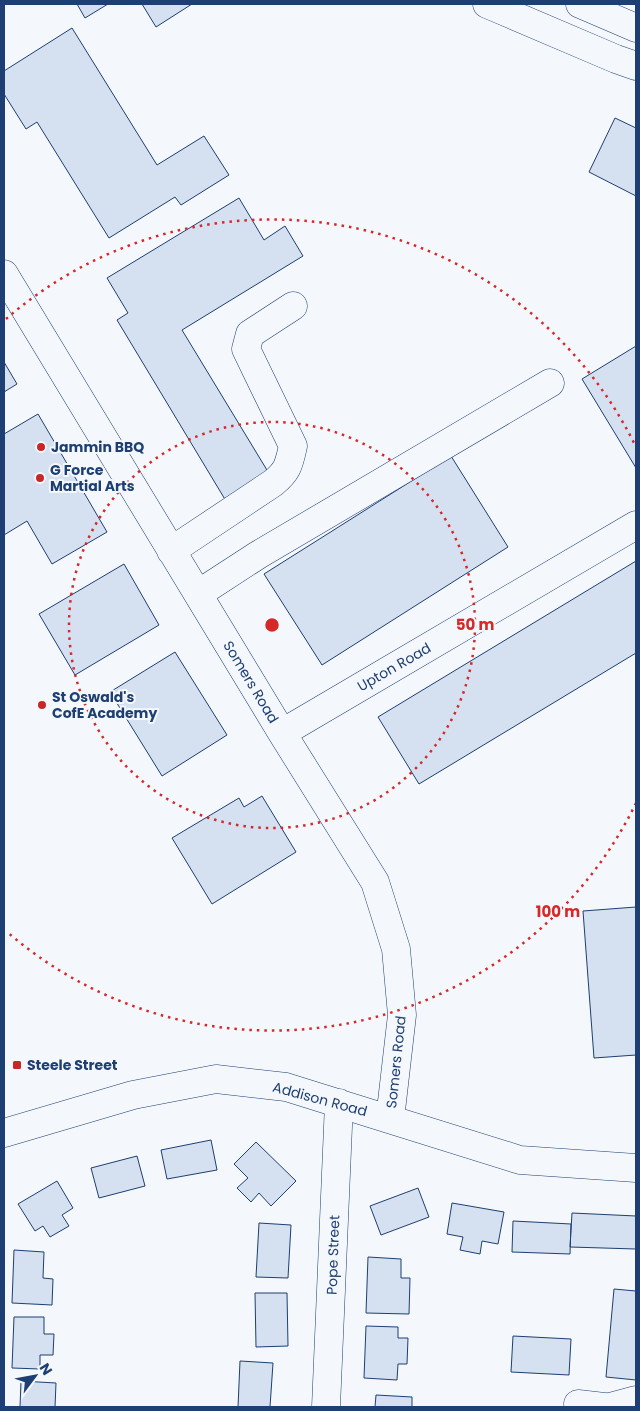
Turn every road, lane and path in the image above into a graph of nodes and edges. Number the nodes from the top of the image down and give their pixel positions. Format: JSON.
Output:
{"nodes":[{"id":1,"x":487,"y":4,"type":"edge"},
{"id":2,"x":580,"y":4,"type":"edge"},
{"id":3,"x":616,"y":4,"type":"edge"},
{"id":4,"x":636,"y":9,"type":"edge"},
{"id":5,"x":636,"y":28,"type":"edge"},
{"id":6,"x":636,"y":66,"type":"edge"},
{"id":7,"x":4,"y":274,"type":"edge"},
{"id":8,"x":293,"y":306,"type":"dead end"},
{"id":9,"x":550,"y":383,"type":"dead end"},
{"id":10,"x":636,"y":525,"type":"edge"},
{"id":11,"x":172,"y":550,"type":"junction"},
{"id":12,"x":198,"y":594,"type":"junction"},
{"id":13,"x":282,"y":733,"type":"junction"},
{"id":14,"x":339,"y":1103,"type":"junction"},
{"id":15,"x":390,"y":1119,"type":"junction"},
{"id":16,"x":4,"y":1133,"type":"edge"},
{"id":17,"x":636,"y":1168,"type":"edge"},
{"id":18,"x":636,"y":1400,"type":"edge"},
{"id":19,"x":326,"y":1407,"type":"edge"},
{"id":20,"x":610,"y":1407,"type":"edge"}],
"edges":[{"from":1,"to":6,"type":"main road"},
{"from":2,"to":5,"type":"main road"},
{"from":3,"to":4,"type":"main road"},
{"from":7,"to":11,"type":"main road","name":"Somers Road"},
{"from":8,"to":11,"type":"main road"},
{"from":9,"to":12,"type":"main road"},
{"from":10,"to":13,"type":"main road","name":"Upton Road"},
{"from":11,"to":12,"type":"main road","name":"Somers Road"},
{"from":12,"to":13,"type":"main road","name":"Somers Road"},
{"from":13,"to":15,"type":"main road","name":"Somers Road"},
{"from":14,"to":15,"type":"main road","name":"Addison Road"},
{"from":14,"to":16,"type":"main road","name":"Addison Road"},
{"from":14,"to":19,"type":"main road","name":"Pope Street"},
{"from":15,"to":17,"type":"main road","name":"Addison Road"},
{"from":18,"to":20,"type":"main road"}]}
